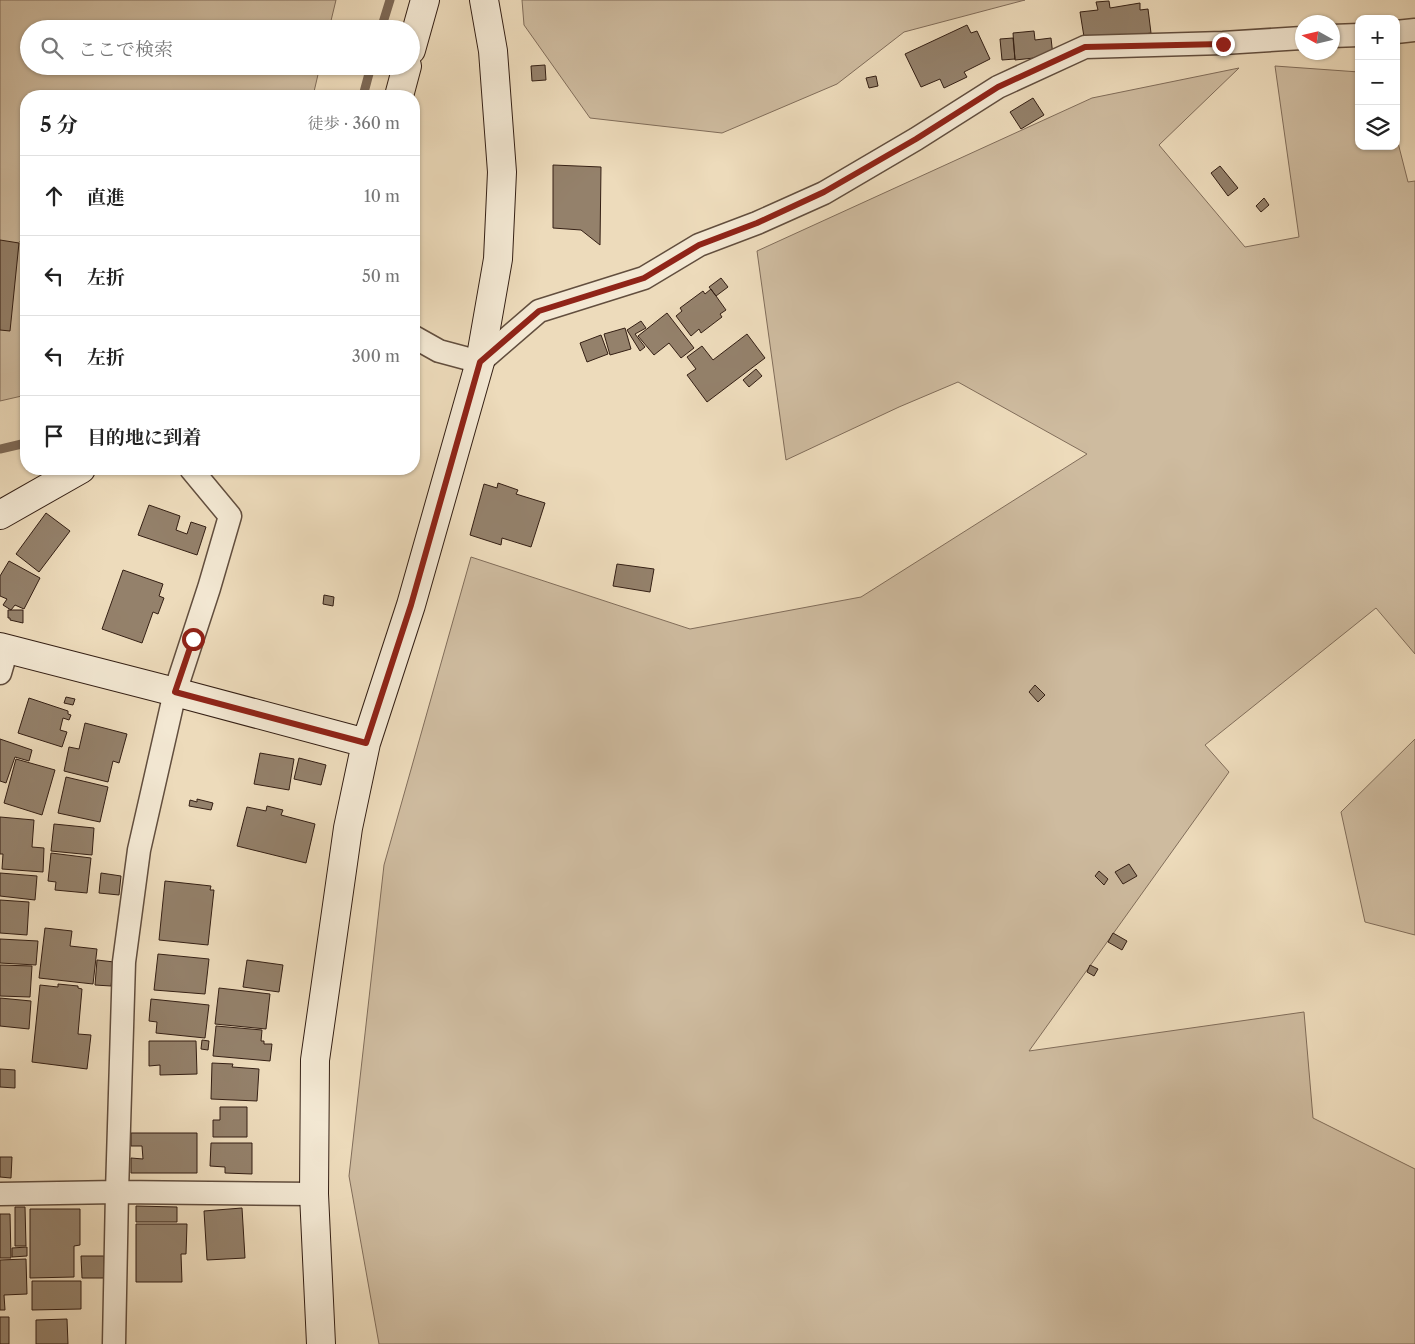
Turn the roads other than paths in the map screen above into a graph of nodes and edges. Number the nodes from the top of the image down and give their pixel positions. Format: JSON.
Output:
{"nodes":[{"id":1,"x":425,"y":0,"type":"edge"},
{"id":2,"x":484,"y":0,"type":"edge"},
{"id":3,"x":419,"y":20,"type":"edge"},
{"id":4,"x":1415,"y":30,"type":"edge"},
{"id":5,"x":1400,"y":32,"type":"edge"},
{"id":6,"x":1355,"y":35,"type":"edge"},
{"id":7,"x":1340,"y":36,"type":"edge"},
{"id":8,"x":1295,"y":39,"type":"edge"},
{"id":9,"x":405,"y":75,"type":"edge"},
{"id":10,"x":401,"y":90,"type":"edge"},
{"id":11,"x":420,"y":340,"type":"edge"},
{"id":12,"x":480,"y":362,"type":"junction"},
{"id":13,"x":70,"y":475,"type":"edge"},
{"id":14,"x":196,"y":475,"type":"edge"},
{"id":15,"x":0,"y":515,"type":"edge"},
{"id":16,"x":2,"y":657,"type":"edge"},
{"id":17,"x":175,"y":692,"type":"junction"},
{"id":18,"x":366,"y":743,"type":"junction"},
{"id":19,"x":117,"y":1192,"type":"junction"},
{"id":20,"x":0,"y":1194,"type":"edge"},
{"id":21,"x":314,"y":1194,"type":"junction"},
{"id":22,"x":114,"y":1344,"type":"edge"},
{"id":23,"x":321,"y":1344,"type":"edge"}],
"edges":[{"from":1,"to":3,"type":"street"},
{"from":2,"to":12,"type":"street"},
{"from":4,"to":5,"type":"street"},
{"from":6,"to":7,"type":"street"},
{"from":8,"to":12,"type":"street"},
{"from":9,"to":10,"type":"street"},
{"from":11,"to":12,"type":"street"},
{"from":12,"to":18,"type":"street"},
{"from":13,"to":15,"type":"street"},
{"from":14,"to":17,"type":"street"},
{"from":16,"to":17,"type":"street"},
{"from":17,"to":18,"type":"street"},
{"from":17,"to":19,"type":"street"},
{"from":18,"to":21,"type":"street"},
{"from":19,"to":20,"type":"street"},
{"from":19,"to":21,"type":"street"},
{"from":19,"to":22,"type":"street"},
{"from":21,"to":23,"type":"street"}]}
